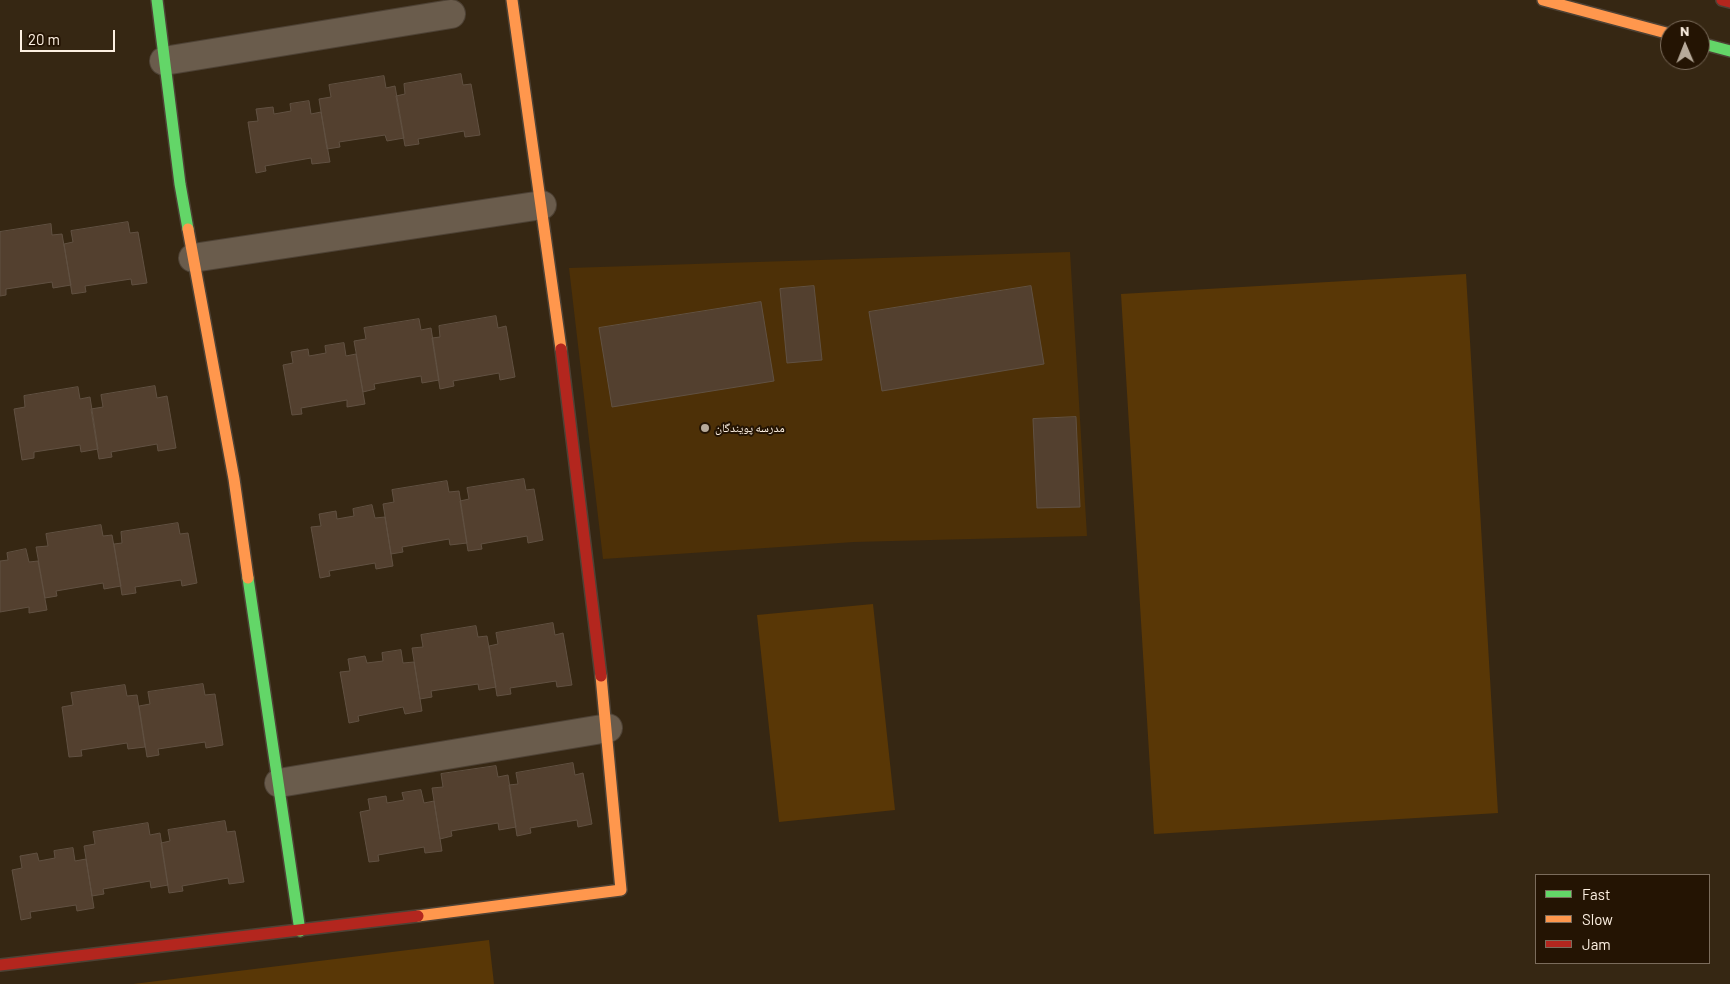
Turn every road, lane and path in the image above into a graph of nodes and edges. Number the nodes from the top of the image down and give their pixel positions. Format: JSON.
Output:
{"nodes":[{"id":1,"x":157,"y":0,"type":"edge"},
{"id":2,"x":512,"y":0,"type":"edge"},
{"id":3,"x":1543,"y":0,"type":"edge"},
{"id":4,"x":1722,"y":0,"type":"edge"},
{"id":5,"x":1730,"y":2,"type":"edge"},
{"id":6,"x":451,"y":14,"type":"dead end"},
{"id":7,"x":1660,"y":31,"type":"edge"},
{"id":8,"x":1710,"y":45,"type":"edge"},
{"id":9,"x":1730,"y":51,"type":"edge"},
{"id":10,"x":164,"y":61,"type":"junction"},
{"id":11,"x":542,"y":205,"type":"junction"},
{"id":12,"x":193,"y":258,"type":"junction"},
{"id":13,"x":608,"y":728,"type":"junction"},
{"id":14,"x":279,"y":782,"type":"junction"},
{"id":15,"x":300,"y":931,"type":"junction"},
{"id":16,"x":0,"y":965,"type":"edge"}],
"edges":[{"from":1,"to":10,"type":"street"},
{"from":2,"to":11,"type":"street"},
{"from":3,"to":7,"type":"street"},
{"from":4,"to":5,"type":"street"},
{"from":6,"to":10,"type":"street"},
{"from":8,"to":9,"type":"street"},
{"from":10,"to":12,"type":"street"},
{"from":11,"to":12,"type":"street"},
{"from":11,"to":13,"type":"street"},
{"from":12,"to":14,"type":"street"},
{"from":13,"to":14,"type":"street"},
{"from":13,"to":15,"type":"street"},
{"from":14,"to":15,"type":"street"},
{"from":15,"to":16,"type":"street"}]}
